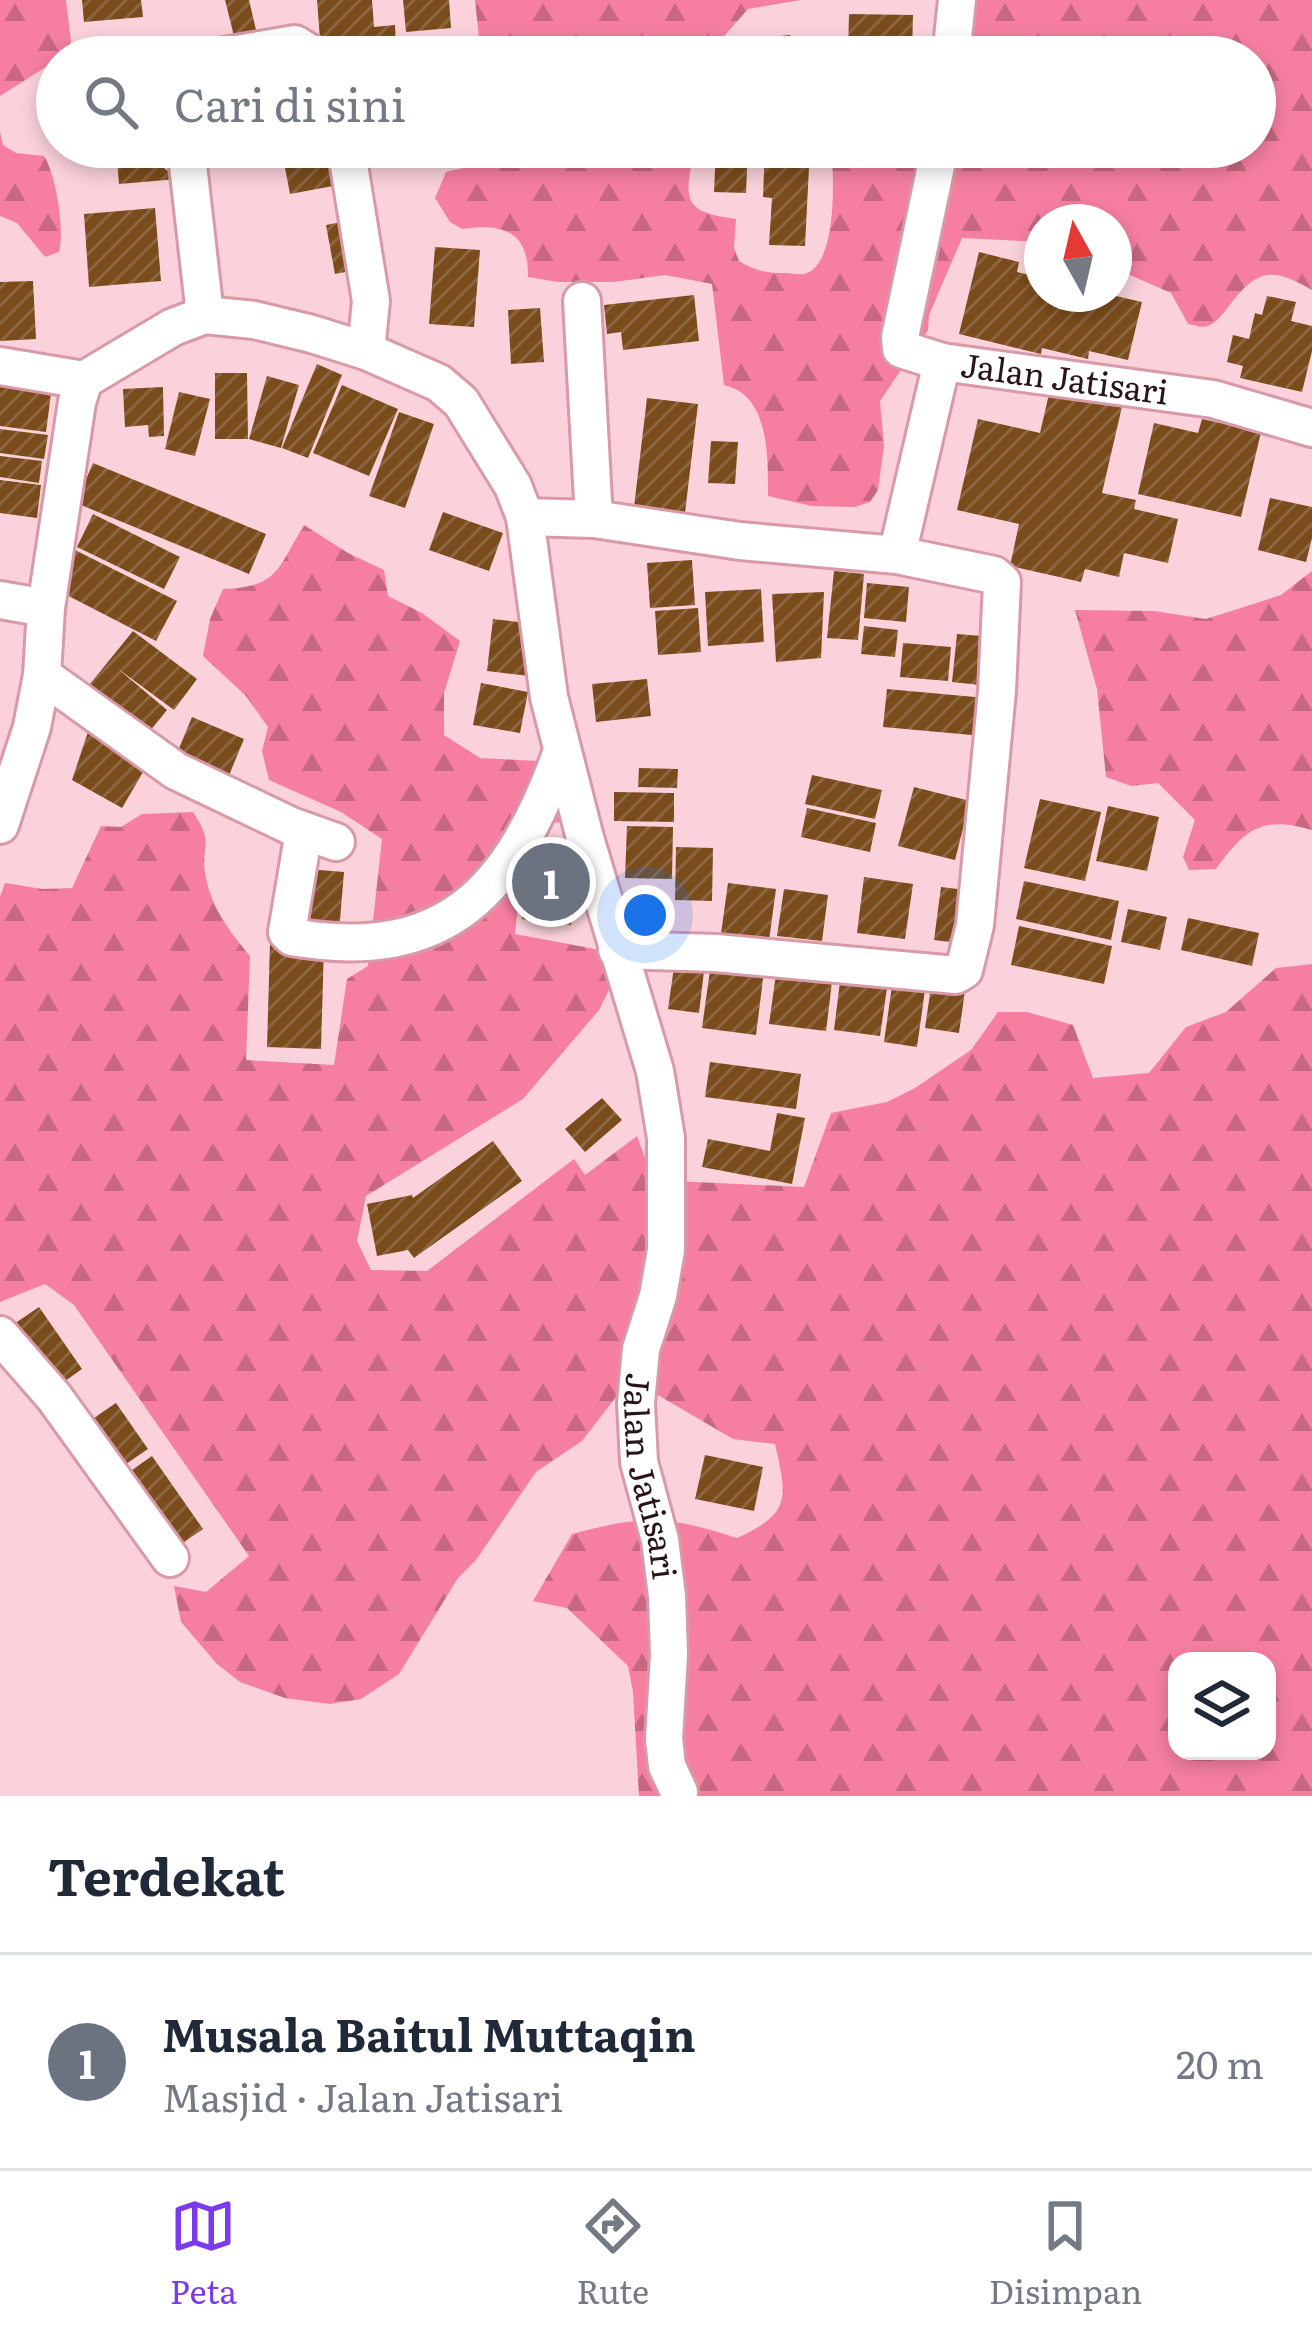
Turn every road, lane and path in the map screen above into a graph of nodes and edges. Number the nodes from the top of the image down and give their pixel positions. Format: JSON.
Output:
{"nodes":[{"id":1,"x":957,"y":0,"type":"edge"},
{"id":2,"x":953,"y":36,"type":"edge"},
{"id":3,"x":188,"y":168,"type":"edge"},
{"id":4,"x":349,"y":168,"type":"edge"},
{"id":5,"x":936,"y":168,"type":"edge"},
{"id":6,"x":582,"y":301,"type":"dead end"},
{"id":7,"x":205,"y":315,"type":"junction"},
{"id":8,"x":366,"y":351,"type":"junction"},
{"id":9,"x":942,"y":362,"type":"junction"},
{"id":10,"x":0,"y":366,"type":"edge"},
{"id":11,"x":84,"y":380,"type":"junction"},
{"id":12,"x":1312,"y":428,"type":"edge"},
{"id":13,"x":525,"y":517,"type":"junction"},
{"id":14,"x":593,"y":519,"type":"junction"},
{"id":15,"x":897,"y":555,"type":"junction"},
{"id":16,"x":0,"y":600,"type":"edge"},
{"id":17,"x":46,"y":608,"type":"junction"},
{"id":18,"x":42,"y":676,"type":"junction"},
{"id":19,"x":562,"y":752,"type":"junction"},
{"id":20,"x":8,"y":772,"type":"edge"},
{"id":21,"x":0,"y":824,"type":"edge"},
{"id":22,"x":617,"y":950,"type":"junction"},
{"id":23,"x":0,"y":1335,"type":"edge"},
{"id":24,"x":170,"y":1558,"type":"dead end"},
{"id":25,"x":679,"y":1792,"type":"dead end"}],
"edges":[{"from":1,"to":2,"type":"street"},
{"from":3,"to":7,"type":"street"},
{"from":4,"to":8,"type":"street"},
{"from":5,"to":9,"type":"street"},
{"from":6,"to":14,"type":"street"},
{"from":7,"to":8,"type":"street","name":"Jalan Jatisari"},
{"from":7,"to":11,"type":"street"},
{"from":8,"to":13,"type":"street","name":"Jalan Jatisari"},
{"from":9,"to":12,"type":"street","name":"Jalan Jatisari"},
{"from":9,"to":15,"type":"street","name":"Jalan Jatisari"},
{"from":10,"to":11,"type":"street"},
{"from":11,"to":17,"type":"street"},
{"from":13,"to":14,"type":"street"},
{"from":13,"to":19,"type":"street","name":"Jalan Jatisari"},
{"from":14,"to":15,"type":"street"},
{"from":15,"to":22,"type":"street"},
{"from":16,"to":17,"type":"street"},
{"from":17,"to":18,"type":"street"},
{"from":18,"to":19,"type":"street"},
{"from":18,"to":20,"type":"street"},
{"from":19,"to":22,"type":"street","name":"Jalan Jatisari"},
{"from":20,"to":21,"type":"street"},
{"from":22,"to":25,"type":"street","name":"Jalan Jatisari"},
{"from":23,"to":24,"type":"street"}]}
